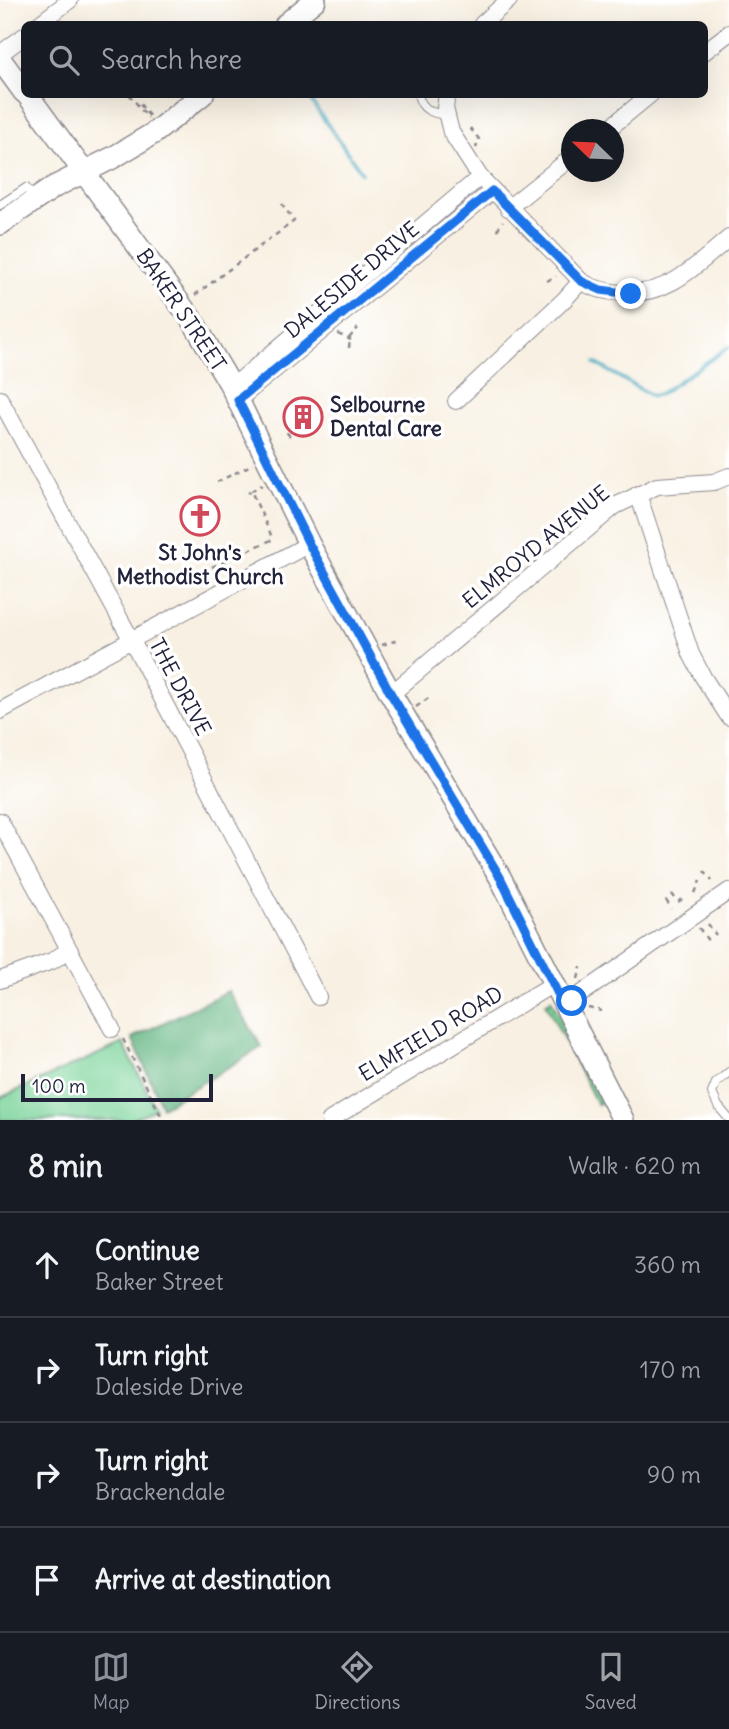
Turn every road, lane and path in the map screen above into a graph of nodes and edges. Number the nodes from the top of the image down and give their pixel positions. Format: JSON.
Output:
{"nodes":[{"id":1,"x":315,"y":0,"type":"edge"},
{"id":2,"x":509,"y":0,"type":"edge"},
{"id":3,"x":290,"y":21,"type":"edge"},
{"id":4,"x":485,"y":21,"type":"edge"},
{"id":5,"x":729,"y":33,"type":"edge"},
{"id":6,"x":21,"y":38,"type":"edge"},
{"id":7,"x":708,"y":50,"type":"edge"},
{"id":8,"x":0,"y":56,"type":"edge"},
{"id":9,"x":21,"y":86,"type":"edge"},
{"id":10,"x":30,"y":98,"type":"edge"},
{"id":11,"x":132,"y":98,"type":"edge"},
{"id":12,"x":198,"y":98,"type":"edge"},
{"id":13,"x":418,"y":98,"type":"edge"},
{"id":14,"x":447,"y":98,"type":"edge"},
{"id":15,"x":646,"y":98,"type":"edge"},
{"id":16,"x":140,"y":104,"type":"dead end"},
{"id":17,"x":446,"y":115,"type":"junction"},
{"id":18,"x":620,"y":119,"type":"edge"},
{"id":19,"x":470,"y":128,"type":"dead end"},
{"id":20,"x":474,"y":150,"type":"dead end"},
{"id":21,"x":561,"y":166,"type":"edge"},
{"id":22,"x":85,"y":172,"type":"junction"},
{"id":23,"x":480,"y":177,"type":"junction"},
{"id":24,"x":492,"y":191,"type":"junction"},
{"id":25,"x":282,"y":204,"type":"dead end"},
{"id":26,"x":508,"y":208,"type":"junction"},
{"id":27,"x":1,"y":217,"type":"edge"},
{"id":28,"x":729,"y":238,"type":"edge"},
{"id":29,"x":560,"y":273,"type":"dead end"},
{"id":30,"x":547,"y":281,"type":"dead end"},
{"id":31,"x":581,"y":281,"type":"junction"},
{"id":32,"x":192,"y":297,"type":"dead end"},
{"id":33,"x":358,"y":328,"type":"dead end"},
{"id":34,"x":335,"y":333,"type":"dead end"},
{"id":35,"x":351,"y":340,"type":"junction"},
{"id":36,"x":349,"y":348,"type":"dead end"},
{"id":37,"x":235,"y":393,"type":"junction"},
{"id":38,"x":0,"y":399,"type":"edge"},
{"id":39,"x":456,"y":401,"type":"dead end"},
{"id":40,"x":286,"y":418,"type":"dead end"},
{"id":41,"x":292,"y":439,"type":"dead end"},
{"id":42,"x":253,"y":464,"type":"dead end"},
{"id":43,"x":729,"y":476,"type":"edge"},
{"id":44,"x":217,"y":482,"type":"dead end"},
{"id":45,"x":262,"y":485,"type":"dead end"},
{"id":46,"x":638,"y":494,"type":"junction"},
{"id":47,"x":309,"y":544,"type":"junction"},
{"id":48,"x":212,"y":567,"type":"dead end"},
{"id":49,"x":131,"y":639,"type":"junction"},
{"id":50,"x":401,"y":639,"type":"dead end"},
{"id":51,"x":381,"y":646,"type":"dead end"},
{"id":52,"x":391,"y":694,"type":"junction"},
{"id":53,"x":430,"y":697,"type":"dead end"},
{"id":54,"x":416,"y":707,"type":"dead end"},
{"id":55,"x":0,"y":711,"type":"edge"},
{"id":56,"x":729,"y":717,"type":"edge"},
{"id":57,"x":0,"y":821,"type":"edge"},
{"id":58,"x":704,"y":871,"type":"dead end"},
{"id":59,"x":700,"y":881,"type":"dead end"},
{"id":60,"x":712,"y":881,"type":"dead end"},
{"id":61,"x":729,"y":891,"type":"edge"},
{"id":62,"x":695,"y":893,"type":"dead end"},
{"id":63,"x":672,"y":894,"type":"dead end"},
{"id":64,"x":684,"y":898,"type":"dead end"},
{"id":65,"x":666,"y":900,"type":"dead end"},
{"id":66,"x":671,"y":909,"type":"dead end"},
{"id":67,"x":705,"y":919,"type":"dead end"},
{"id":68,"x":697,"y":925,"type":"dead end"},
{"id":69,"x":716,"y":936,"type":"dead end"},
{"id":70,"x":709,"y":942,"type":"dead end"},
{"id":71,"x":69,"y":950,"type":"junction"},
{"id":72,"x":0,"y":981,"type":"edge"},
{"id":73,"x":553,"y":984,"type":"junction"},
{"id":74,"x":318,"y":997,"type":"dead end"},
{"id":75,"x":573,"y":1007,"type":"junction"},
{"id":76,"x":602,"y":1011,"type":"dead end"},
{"id":77,"x":112,"y":1029,"type":"joint"},
{"id":78,"x":729,"y":1072,"type":"edge"},
{"id":79,"x":729,"y":1119,"type":"edge"},
{"id":80,"x":163,"y":1120,"type":"edge"},
{"id":81,"x":330,"y":1120,"type":"edge"},
{"id":82,"x":622,"y":1120,"type":"edge"}],
"edges":[{"from":1,"to":3,"type":"street"},
{"from":2,"to":4,"type":"street"},
{"from":5,"to":7,"type":"street"},
{"from":6,"to":8,"type":"street"},
{"from":8,"to":9,"type":"street","name":"BAKER STREET"},
{"from":10,"to":22,"type":"street","name":"BAKER STREET"},
{"from":11,"to":16,"type":"path"},
{"from":12,"to":22,"type":"street"},
{"from":13,"to":17,"type":"lane"},
{"from":14,"to":17,"type":"street"},
{"from":15,"to":18,"type":"street"},
{"from":17,"to":23,"type":"street"},
{"from":19,"to":20,"type":"path"},
{"from":21,"to":26,"type":"street"},
{"from":22,"to":27,"type":"street"},
{"from":22,"to":37,"type":"street","name":"BAKER STREET"},
{"from":23,"to":24,"type":"street"},
{"from":23,"to":37,"type":"street","name":"DALESIDE DRIVE"},
{"from":24,"to":26,"type":"street"},
{"from":24,"to":37,"type":"street","name":"DALESIDE DRIVE"},
{"from":25,"to":32,"type":"path"},
{"from":26,"to":31,"type":"street"},
{"from":28,"to":31,"type":"street"},
{"from":29,"to":30,"type":"path"},
{"from":31,"to":39,"type":"street"},
{"from":33,"to":35,"type":"path"},
{"from":34,"to":35,"type":"path"},
{"from":35,"to":36,"type":"path"},
{"from":37,"to":47,"type":"street","name":"BAKER STREET"},
{"from":38,"to":49,"type":"street","name":"THE DRIVE"},
{"from":40,"to":41,"type":"path"},
{"from":42,"to":44,"type":"path"},
{"from":43,"to":46,"type":"street","name":"ELMROYD AVENUE"},
{"from":45,"to":48,"type":"path"},
{"from":46,"to":52,"type":"street","name":"ELMROYD AVENUE"},
{"from":46,"to":56,"type":"street"},
{"from":47,"to":49,"type":"street"},
{"from":47,"to":52,"type":"street","name":"BAKER STREET"},
{"from":49,"to":55,"type":"street"},
{"from":49,"to":74,"type":"street","name":"THE DRIVE"},
{"from":50,"to":51,"type":"path"},
{"from":52,"to":73,"type":"street","name":"BAKER STREET"},
{"from":53,"to":54,"type":"path"},
{"from":57,"to":71,"type":"street"},
{"from":58,"to":60,"type":"path"},
{"from":59,"to":62,"type":"path"},
{"from":61,"to":75,"type":"street"},
{"from":63,"to":64,"type":"path"},
{"from":65,"to":66,"type":"path"},
{"from":67,"to":69,"type":"path"},
{"from":68,"to":70,"type":"path"},
{"from":71,"to":72,"type":"street"},
{"from":71,"to":77,"type":"street"},
{"from":73,"to":75,"type":"street","name":"BAKER STREET"},
{"from":73,"to":81,"type":"street","name":"ELMFIELD ROAD"},
{"from":75,"to":76,"type":"path"},
{"from":75,"to":82,"type":"street","name":"BAKER STREET"},
{"from":77,"to":80,"type":"path"},
{"from":78,"to":79,"type":"lane"}]}
